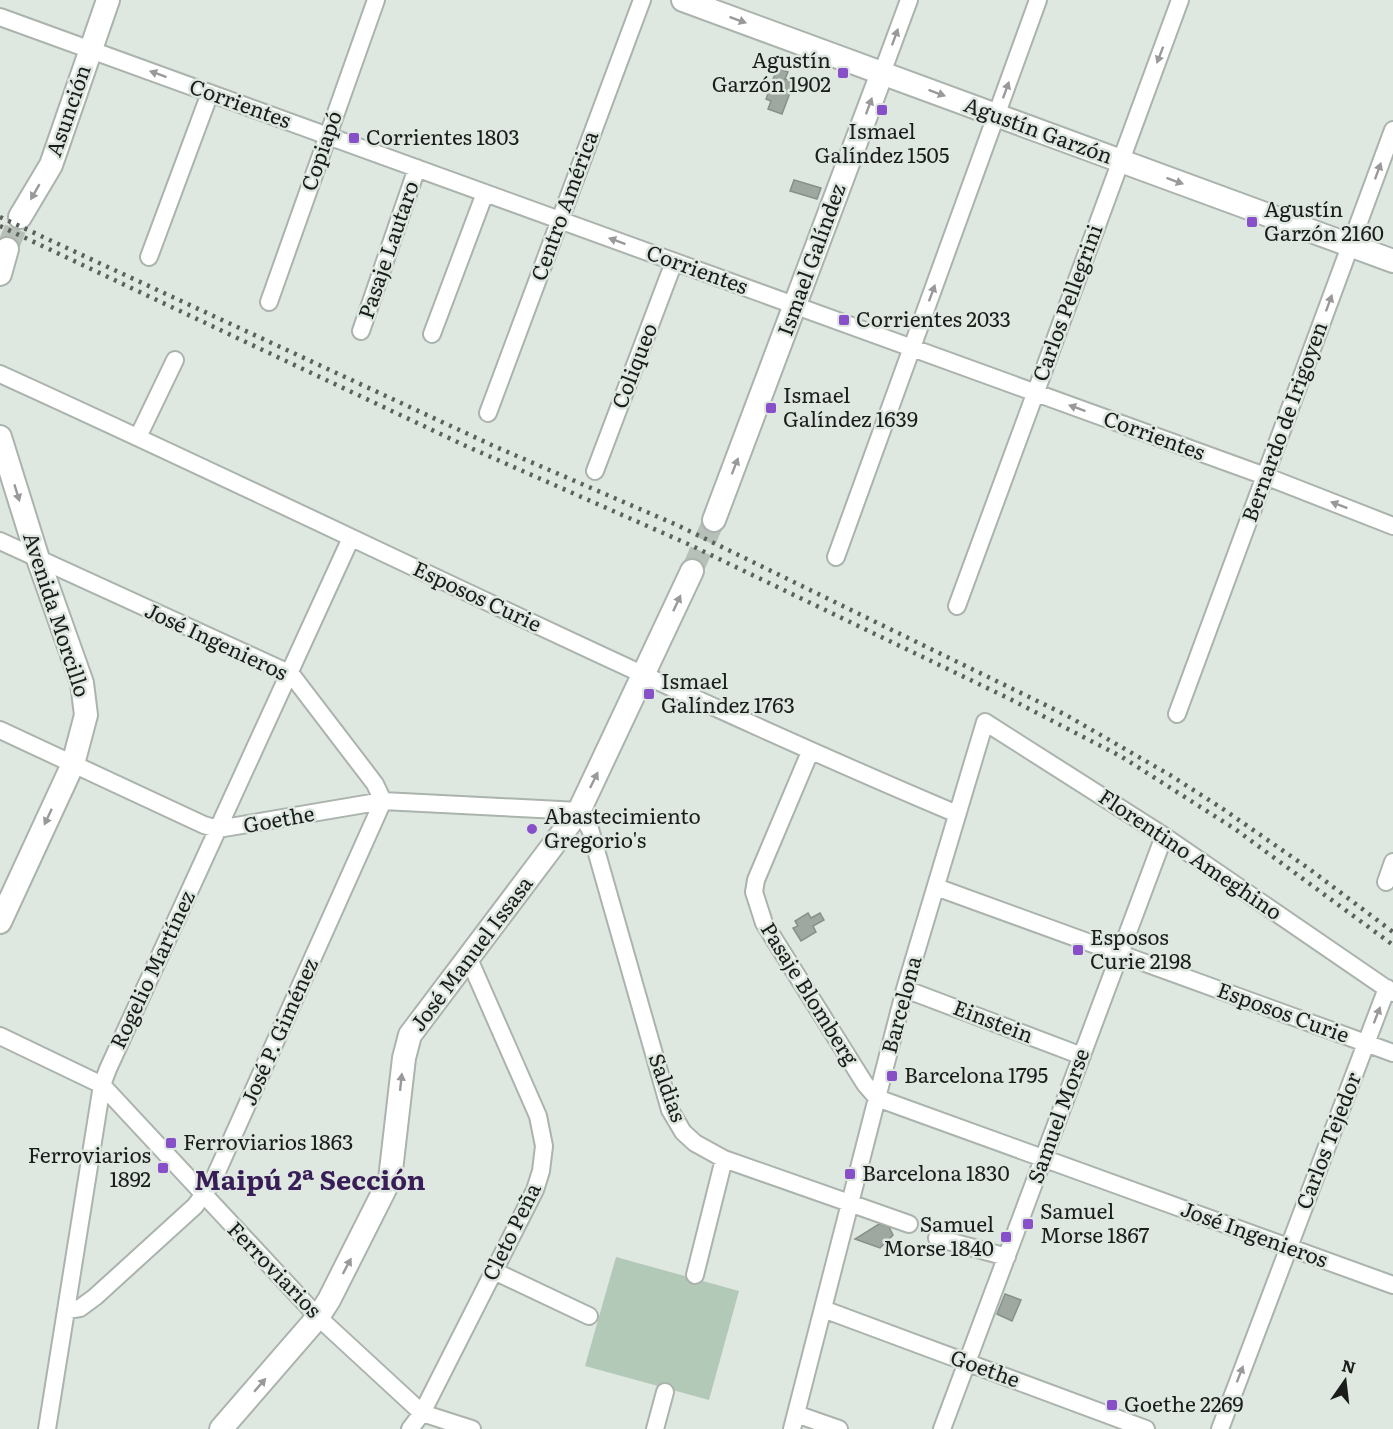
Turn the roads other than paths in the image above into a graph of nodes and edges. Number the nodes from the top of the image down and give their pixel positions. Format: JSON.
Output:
{"nodes":[{"id":1,"x":108,"y":0,"type":"edge"},
{"id":2,"x":376,"y":0,"type":"edge"},
{"id":3,"x":642,"y":0,"type":"edge"},
{"id":4,"x":683,"y":0,"type":"edge"},
{"id":5,"x":909,"y":0,"type":"edge"},
{"id":6,"x":1038,"y":0,"type":"edge"},
{"id":7,"x":1180,"y":0,"type":"edge"},
{"id":8,"x":0,"y":17,"type":"edge"},
{"id":9,"x":90,"y":50,"type":"junction"},
{"id":10,"x":882,"y":73,"type":"junction"},
{"id":11,"x":210,"y":93,"type":"junction"},
{"id":12,"x":997,"y":115,"type":"junction"},
{"id":13,"x":1393,"y":130,"type":"edge"},
{"id":14,"x":327,"y":135,"type":"junction"},
{"id":15,"x":1120,"y":161,"type":"junction"},
{"id":16,"x":417,"y":168,"type":"junction"},
{"id":17,"x":485,"y":193,"type":"junction"},
{"id":18,"x":20,"y":218,"type":"tunnel mouth"},
{"id":19,"x":560,"y":220,"type":"junction"},
{"id":20,"x":1350,"y":245,"type":"junction"},
{"id":21,"x":8,"y":249,"type":"tunnel mouth"},
{"id":22,"x":148,"y":256,"type":"dead end"},
{"id":23,"x":1393,"y":261,"type":"edge"},
{"id":24,"x":674,"y":262,"type":"junction"},
{"id":25,"x":0,"y":274,"type":"edge"},
{"id":26,"x":269,"y":302,"type":"dead end"},
{"id":27,"x":796,"y":306,"type":"junction"},
{"id":28,"x":361,"y":331,"type":"dead end"},
{"id":29,"x":432,"y":334,"type":"dead end"},
{"id":30,"x":912,"y":348,"type":"junction"},
{"id":31,"x":175,"y":360,"type":"dead end"},
{"id":32,"x":0,"y":374,"type":"edge"},
{"id":33,"x":1035,"y":393,"type":"junction"},
{"id":34,"x":488,"y":413,"type":"dead end"},
{"id":35,"x":138,"y":436,"type":"junction"},
{"id":36,"x":0,"y":437,"type":"edge"},
{"id":37,"x":595,"y":471,"type":"dead end"},
{"id":38,"x":1265,"y":476,"type":"junction"},
{"id":39,"x":714,"y":520,"type":"tunnel mouth"},
{"id":40,"x":1393,"y":526,"type":"edge"},
{"id":41,"x":351,"y":538,"type":"junction"},
{"id":42,"x":0,"y":541,"type":"edge"},
{"id":43,"x":836,"y":557,"type":"dead end"},
{"id":44,"x":38,"y":559,"type":"junction"},
{"id":45,"x":692,"y":571,"type":"tunnel mouth"},
{"id":46,"x":957,"y":606,"type":"dead end"},
{"id":47,"x":291,"y":674,"type":"junction"},
{"id":48,"x":644,"y":676,"type":"junction"},
{"id":49,"x":1177,"y":714,"type":"dead end"},
{"id":50,"x":985,"y":722,"type":"joint"},
{"id":51,"x":0,"y":730,"type":"edge"},
{"id":52,"x":810,"y":752,"type":"junction"},
{"id":53,"x":73,"y":764,"type":"junction"},
{"id":54,"x":382,"y":801,"type":"junction"},
{"id":55,"x":579,"y":811,"type":"junction"},
{"id":56,"x":957,"y":814,"type":"junction"},
{"id":57,"x":218,"y":829,"type":"junction"},
{"id":58,"x":1164,"y":836,"type":"junction"},
{"id":59,"x":1393,"y":862,"type":"edge"},
{"id":60,"x":1386,"y":882,"type":"dead end"},
{"id":61,"x":936,"y":887,"type":"junction"},
{"id":62,"x":0,"y":922,"type":"edge"},
{"id":63,"x":1120,"y":954,"type":"junction"},
{"id":64,"x":469,"y":959,"type":"junction"},
{"id":65,"x":905,"y":989,"type":"junction"},
{"id":66,"x":1390,"y":990,"type":"edge"},
{"id":67,"x":0,"y":1036,"type":"edge"},
{"id":68,"x":1366,"y":1043,"type":"junction"},
{"id":69,"x":1393,"y":1053,"type":"edge"},
{"id":70,"x":1082,"y":1056,"type":"junction"},
{"id":71,"x":102,"y":1085,"type":"junction"},
{"id":72,"x":877,"y":1098,"type":"junction"},
{"id":73,"x":1043,"y":1158,"type":"junction"},
{"id":74,"x":724,"y":1160,"type":"junction"},
{"id":75,"x":204,"y":1196,"type":"junction"},
{"id":76,"x":851,"y":1201,"type":"junction"},
{"id":77,"x":909,"y":1224,"type":"dead end"},
{"id":78,"x":937,"y":1238,"type":"dead end"},
{"id":79,"x":1288,"y":1247,"type":"junction"},
{"id":80,"x":1007,"y":1257,"type":"junction"},
{"id":81,"x":494,"y":1270,"type":"junction"},
{"id":82,"x":695,"y":1275,"type":"dead end"},
{"id":83,"x":1393,"y":1285,"type":"edge"},
{"id":84,"x":823,"y":1309,"type":"junction"},
{"id":85,"x":67,"y":1310,"type":"junction"},
{"id":86,"x":589,"y":1316,"type":"dead end"},
{"id":87,"x":318,"y":1317,"type":"junction"},
{"id":88,"x":966,"y":1362,"type":"junction"},
{"id":89,"x":665,"y":1392,"type":"dead end"},
{"id":90,"x":422,"y":1413,"type":"junction"},
{"id":91,"x":794,"y":1421,"type":"edge"},
{"id":92,"x":46,"y":1429,"type":"edge"},
{"id":93,"x":221,"y":1429,"type":"edge"},
{"id":94,"x":410,"y":1429,"type":"edge"},
{"id":95,"x":472,"y":1429,"type":"edge"},
{"id":96,"x":655,"y":1429,"type":"edge"},
{"id":97,"x":839,"y":1429,"type":"edge"},
{"id":98,"x":942,"y":1429,"type":"edge"},
{"id":99,"x":1146,"y":1429,"type":"edge"},
{"id":100,"x":1220,"y":1429,"type":"edge"}],
"edges":[{"from":1,"to":9,"type":"main road","name":"Asunción"},
{"from":2,"to":14,"type":"street","name":"Copiapó"},
{"from":3,"to":19,"type":"street","name":"Centro América"},
{"from":4,"to":10,"type":"main road","name":"Agustín Garzón","one_way":true},
{"from":10,"to":5,"type":"street","name":"Ismael Galíndez","one_way":true},
{"from":12,"to":6,"type":"street","one_way":true},
{"from":7,"to":15,"type":"street","name":"Carlos Pellegrini","one_way":true},
{"from":8,"to":9,"type":"street","name":"Corrientes"},
{"from":11,"to":9,"type":"street","name":"Corrientes","one_way":true},
{"from":9,"to":18,"type":"main road","name":"Asunción","one_way":true},
{"from":10,"to":12,"type":"main road","name":"Agustín Garzón","one_way":true},
{"from":27,"to":10,"type":"main road","name":"Ismael Galíndez","one_way":true},
{"from":11,"to":14,"type":"street","name":"Corrientes"},
{"from":11,"to":22,"type":"street"},
{"from":12,"to":15,"type":"main road","name":"Agustín Garzón"},
{"from":30,"to":12,"type":"street","one_way":true},
{"from":20,"to":13,"type":"street","name":"Bernardo de Irigoyen","one_way":true},
{"from":14,"to":16,"type":"street","name":"Corrientes"},
{"from":14,"to":26,"type":"street","name":"Copiapó"},
{"from":15,"to":20,"type":"main road","name":"Agustín Garzón","one_way":true},
{"from":15,"to":33,"type":"street","name":"Carlos Pellegrini"},
{"from":16,"to":17,"type":"street","name":"Corrientes"},
{"from":16,"to":28,"type":"street","name":"Pasaje Lautaro"},
{"from":17,"to":19,"type":"street","name":"Corrientes"},
{"from":17,"to":29,"type":"street"},
{"from":24,"to":19,"type":"street","name":"Corrientes","one_way":true},
{"from":19,"to":34,"type":"street","name":"Centro América"},
{"from":20,"to":23,"type":"main road","name":"Agustín Garzón"},
{"from":38,"to":20,"type":"street","name":"Bernardo de Irigoyen","one_way":true},
{"from":21,"to":25,"type":"main road"},
{"from":24,"to":27,"type":"street","name":"Corrientes"},
{"from":24,"to":37,"type":"street","name":"Coliqueo"},
{"from":27,"to":30,"type":"street","name":"Corrientes"},
{"from":39,"to":27,"type":"main road","name":"Ismael Galíndez","one_way":true},
{"from":30,"to":33,"type":"street","name":"Corrientes"},
{"from":30,"to":43,"type":"street"},
{"from":31,"to":35,"type":"street"},
{"from":32,"to":35,"type":"street","name":"Esposos Curie"},
{"from":38,"to":33,"type":"street","name":"Corrientes","one_way":true},
{"from":33,"to":46,"type":"street","name":"Carlos Pellegrini"},
{"from":35,"to":41,"type":"street","name":"Esposos Curie"},
{"from":36,"to":44,"type":"main road","name":"Avenida Morcillo","one_way":true},
{"from":40,"to":38,"type":"street","name":"Corrientes","one_way":true},
{"from":38,"to":49,"type":"street","name":"Bernardo de Irigoyen"},
{"from":41,"to":47,"type":"street","name":"Rogelio Martínez"},
{"from":41,"to":48,"type":"street","name":"Esposos Curie"},
{"from":42,"to":44,"type":"street","name":"José Ingenieros"},
{"from":44,"to":47,"type":"street","name":"José Ingenieros"},
{"from":44,"to":53,"type":"main road","name":"Avenida Morcillo"},
{"from":48,"to":45,"type":"main road","name":"José Manuel Issasa","one_way":true},
{"from":47,"to":54,"type":"street","name":"José Ingenieros"},
{"from":47,"to":57,"type":"street","name":"Rogelio Martínez"},
{"from":48,"to":52,"type":"street","name":"Esposos Curie"},
{"from":55,"to":48,"type":"main road","name":"José Manuel Issasa","one_way":true},
{"from":50,"to":56,"type":"street","name":"Barcelona"},
{"from":50,"to":58,"type":"street","name":"Florentino Ameghino"},
{"from":51,"to":53,"type":"street","name":"Goethe"},
{"from":52,"to":56,"type":"street","name":"Esposos Curie"},
{"from":52,"to":72,"type":"street","name":"Pasaje Blomberg"},
{"from":53,"to":57,"type":"street","name":"Goethe"},
{"from":53,"to":62,"type":"main road","name":"Avenida Morcillo","one_way":true},
{"from":54,"to":55,"type":"street","name":"Goethe"},
{"from":54,"to":57,"type":"street","name":"Goethe"},
{"from":54,"to":75,"type":"street","name":"José P. Giménez"},
{"from":55,"to":64,"type":"main road","name":"José Manuel Issasa"},
{"from":55,"to":74,"type":"street","name":"Saldias"},
{"from":56,"to":61,"type":"street","name":"Barcelona"},
{"from":57,"to":71,"type":"street","name":"Rogelio Martínez"},
{"from":58,"to":63,"type":"street","name":"Samuel Morse"},
{"from":58,"to":66,"type":"street","name":"Florentino Ameghino"},
{"from":59,"to":60,"type":"street"},
{"from":61,"to":63,"type":"street","name":"Esposos Curie"},
{"from":61,"to":65,"type":"street","name":"Barcelona"},
{"from":63,"to":68,"type":"street","name":"Esposos Curie"},
{"from":63,"to":70,"type":"street","name":"Samuel Morse"},
{"from":64,"to":81,"type":"street","name":"Cleto Peña"},
{"from":87,"to":64,"type":"main road","name":"José Manuel Issasa","one_way":true},
{"from":65,"to":70,"type":"street","name":"Einstein"},
{"from":65,"to":72,"type":"street","name":"Barcelona"},
{"from":68,"to":66,"type":"street","name":"Carlos Tejedor","one_way":true},
{"from":67,"to":71,"type":"street","name":"Ferroviarios"},
{"from":68,"to":69,"type":"street","name":"Esposos Curie"},
{"from":68,"to":79,"type":"street","name":"Carlos Tejedor"},
{"from":70,"to":73,"type":"street","name":"Samuel Morse"},
{"from":71,"to":75,"type":"street","name":"Ferroviarios"},
{"from":71,"to":85,"type":"street","name":"Rogelio Martínez"},
{"from":72,"to":73,"type":"street","name":"José Ingenieros"},
{"from":72,"to":76,"type":"street","name":"Barcelona"},
{"from":73,"to":79,"type":"street","name":"José Ingenieros"},
{"from":73,"to":80,"type":"street","name":"Samuel Morse"},
{"from":74,"to":76,"type":"street","name":"Saldias"},
{"from":74,"to":82,"type":"street"},
{"from":75,"to":85,"type":"street","name":"José P. Giménez"},
{"from":75,"to":87,"type":"street","name":"Ferroviarios"},
{"from":76,"to":77,"type":"street","name":"Saldias"},
{"from":76,"to":84,"type":"street","name":"Barcelona"},
{"from":78,"to":80,"type":"street"},
{"from":79,"to":83,"type":"street","name":"José Ingenieros"},
{"from":100,"to":79,"type":"street","name":"Carlos Tejedor","one_way":true},
{"from":80,"to":88,"type":"street","name":"Samuel Morse"},
{"from":81,"to":86,"type":"street"},
{"from":81,"to":90,"type":"street","name":"Cleto Peña"},
{"from":84,"to":88,"type":"street","name":"Goethe"},
{"from":84,"to":91,"type":"street","name":"Barcelona"},
{"from":85,"to":92,"type":"street","name":"Rogelio Martínez"},
{"from":87,"to":90,"type":"street","name":"Ferroviarios"},
{"from":93,"to":87,"type":"main road","name":"José Manuel Issasa","one_way":true},
{"from":88,"to":98,"type":"street","name":"Samuel Morse"},
{"from":88,"to":99,"type":"street","name":"Goethe"},
{"from":89,"to":96,"type":"street"},
{"from":90,"to":94,"type":"street","name":"Cleto Peña"},
{"from":90,"to":95,"type":"street","name":"Ferroviarios"},
{"from":91,"to":97,"type":"street"}]}
